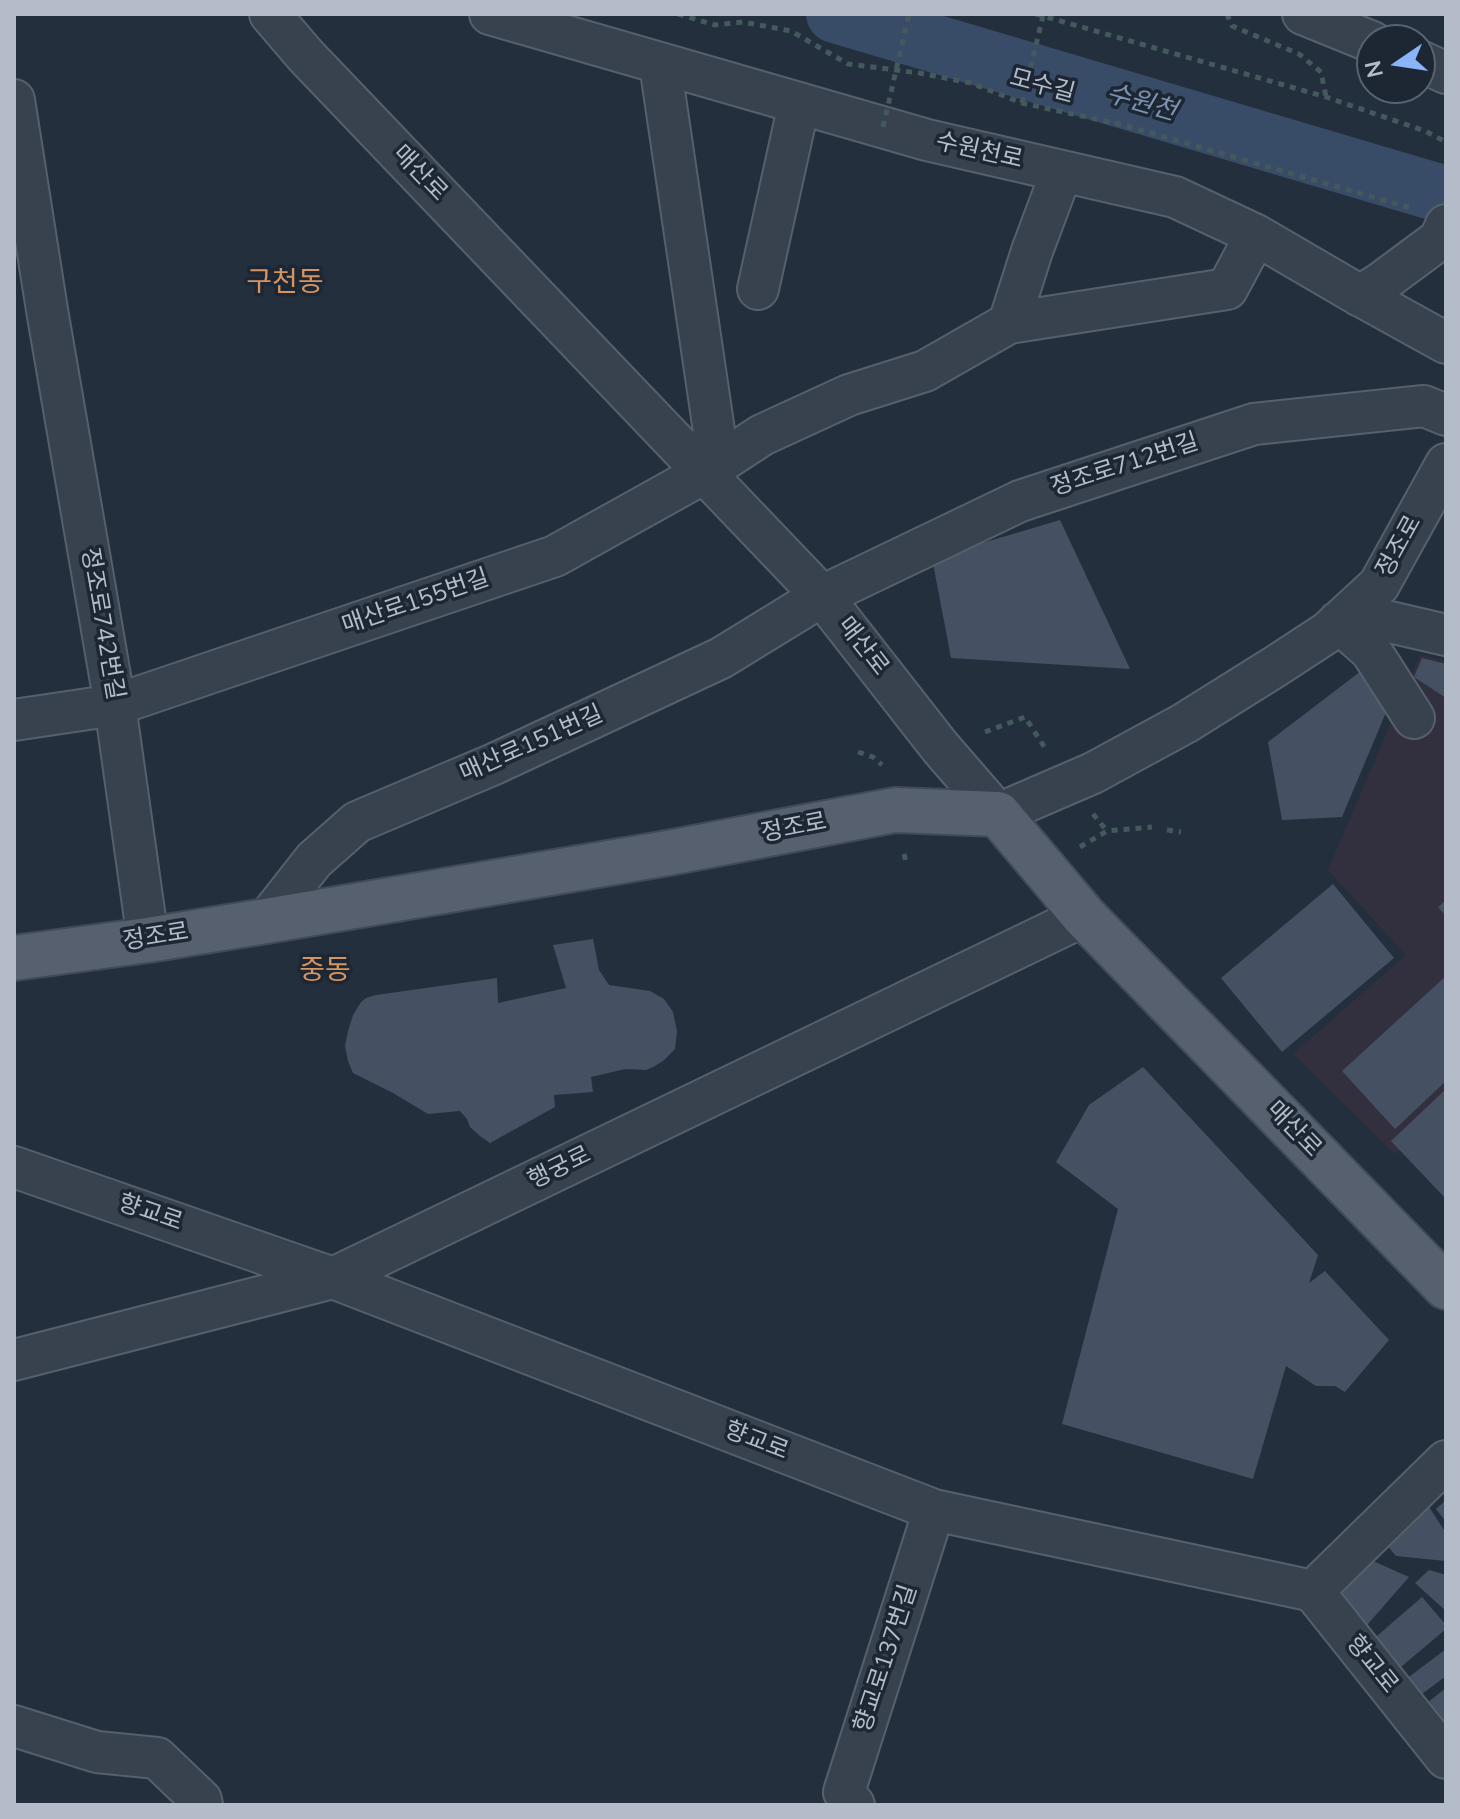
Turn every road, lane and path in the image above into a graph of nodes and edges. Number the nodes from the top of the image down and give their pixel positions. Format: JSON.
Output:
{"nodes":[{"id":1,"x":270,"y":14,"type":"edge"},
{"id":2,"x":490,"y":14,"type":"edge"},
{"id":3,"x":678,"y":14,"type":"edge"},
{"id":4,"x":909,"y":14,"type":"edge"},
{"id":5,"x":1036,"y":14,"type":"edge"},
{"id":6,"x":1227,"y":14,"type":"edge"},
{"id":7,"x":1303,"y":14,"type":"edge"},
{"id":8,"x":1043,"y":16,"type":"junction"},
{"id":9,"x":1356,"y":36,"type":"edge"},
{"id":10,"x":660,"y":64,"type":"junction"},
{"id":11,"x":1326,"y":97,"type":"junction"},
{"id":12,"x":14,"y":100,"type":"edge"},
{"id":13,"x":1022,"y":103,"type":"junction"},
{"id":14,"x":799,"y":104,"type":"junction"},
{"id":15,"x":883,"y":127,"type":"junction"},
{"id":16,"x":1446,"y":142,"type":"edge"},
{"id":17,"x":1062,"y":171,"type":"junction"},
{"id":18,"x":1434,"y":218,"type":"edge"},
{"id":19,"x":1256,"y":235,"type":"junction"},
{"id":20,"x":758,"y":289,"type":"dead end"},
{"id":21,"x":1360,"y":296,"type":"junction"},
{"id":22,"x":30,"y":314,"type":"edge"},
{"id":23,"x":1009,"y":323,"type":"junction"},
{"id":24,"x":1446,"y":343,"type":"edge"},
{"id":25,"x":1446,"y":415,"type":"edge"},
{"id":26,"x":1446,"y":464,"type":"edge"},
{"id":27,"x":704,"y":473,"type":"junction"},
{"id":28,"x":822,"y":596,"type":"junction"},
{"id":29,"x":1348,"y":613,"type":"junction"},
{"id":30,"x":1446,"y":635,"type":"edge"},
{"id":31,"x":115,"y":705,"type":"junction"},
{"id":32,"x":1414,"y":718,"type":"dead end"},
{"id":33,"x":14,"y":720,"type":"edge"},
{"id":34,"x":985,"y":732,"type":"dead end"},
{"id":35,"x":1045,"y":748,"type":"dead end"},
{"id":36,"x":858,"y":752,"type":"dead end"},
{"id":37,"x":882,"y":756,"type":"dead end"},
{"id":38,"x":873,"y":757,"type":"junction"},
{"id":39,"x":882,"y":765,"type":"dead end"},
{"id":40,"x":998,"y":814,"type":"junction"},
{"id":41,"x":1093,"y":814,"type":"dead end"},
{"id":42,"x":1152,"y":827,"type":"dead end"},
{"id":43,"x":1167,"y":830,"type":"dead end"},
{"id":44,"x":1107,"y":831,"type":"junction"},
{"id":45,"x":1181,"y":832,"type":"dead end"},
{"id":46,"x":1080,"y":847,"type":"dead end"},
{"id":47,"x":904,"y":854,"type":"dead end"},
{"id":48,"x":907,"y":865,"type":"dead end"},
{"id":49,"x":1084,"y":916,"type":"junction"},
{"id":50,"x":266,"y":921,"type":"junction"},
{"id":51,"x":148,"y":940,"type":"junction"},
{"id":52,"x":14,"y":958,"type":"edge"},
{"id":53,"x":14,"y":1167,"type":"edge"},
{"id":54,"x":333,"y":1278,"type":"junction"},
{"id":55,"x":1446,"y":1287,"type":"edge"},
{"id":56,"x":14,"y":1360,"type":"edge"},
{"id":57,"x":1446,"y":1461,"type":"edge"},
{"id":58,"x":934,"y":1510,"type":"junction"},
{"id":59,"x":1313,"y":1591,"type":"junction"},
{"id":60,"x":14,"y":1726,"type":"edge"},
{"id":61,"x":1446,"y":1758,"type":"edge"},
{"id":62,"x":202,"y":1805,"type":"edge"},
{"id":63,"x":854,"y":1805,"type":"edge"}],
"edges":[{"from":1,"to":27,"type":"street","name":"매산로"},
{"from":2,"to":10,"type":"street","name":"수원천로"},
{"from":3,"to":13,"type":"path","name":"모수길"},
{"from":4,"to":15,"type":"path","bridge":true},
{"from":5,"to":8,"type":"path"},
{"from":6,"to":11,"type":"path"},
{"from":7,"to":9,"type":"street"},
{"from":8,"to":11,"type":"path"},
{"from":8,"to":13,"type":"path"},
{"from":10,"to":14,"type":"street","name":"수원천로"},
{"from":10,"to":27,"type":"street"},
{"from":11,"to":16,"type":"path"},
{"from":12,"to":22,"type":"street","name":"정조로742번길"},
{"from":13,"to":18,"type":"path","name":"모수길"},
{"from":14,"to":15,"type":"street","name":"수원천로"},
{"from":14,"to":20,"type":"street"},
{"from":15,"to":17,"type":"street","name":"수원천로"},
{"from":17,"to":19,"type":"street","name":"수원천로"},
{"from":17,"to":23,"type":"street"},
{"from":18,"to":21,"type":"street"},
{"from":19,"to":21,"type":"street","name":"수원천로"},
{"from":19,"to":23,"type":"street"},
{"from":21,"to":24,"type":"street","name":"수원천로"},
{"from":22,"to":31,"type":"street","name":"정조로742번길"},
{"from":23,"to":27,"type":"street","name":"매산로155번길"},
{"from":25,"to":28,"type":"street","name":"정조로712번길"},
{"from":26,"to":29,"type":"street","name":"정조로"},
{"from":27,"to":28,"type":"street","name":"매산로"},
{"from":27,"to":31,"type":"street","name":"매산로155번길"},
{"from":28,"to":40,"type":"street","name":"매산로"},
{"from":28,"to":50,"type":"street","name":"매산로151번길"},
{"from":29,"to":30,"type":"street"},
{"from":29,"to":32,"type":"street"},
{"from":29,"to":40,"type":"street","name":"정조로"},
{"from":31,"to":33,"type":"street","name":"매산로155번길"},
{"from":31,"to":51,"type":"street","name":"정조로742번길"},
{"from":34,"to":35,"type":"path"},
{"from":36,"to":38,"type":"path"},
{"from":37,"to":38,"type":"path"},
{"from":38,"to":39,"type":"path"},
{"from":40,"to":49,"type":"main road","name":"매산로"},
{"from":40,"to":50,"type":"main road","name":"정조로"},
{"from":41,"to":44,"type":"path"},
{"from":42,"to":44,"type":"path"},
{"from":43,"to":45,"type":"path"},
{"from":44,"to":46,"type":"path"},
{"from":47,"to":48,"type":"path"},
{"from":49,"to":54,"type":"street","name":"행궁로"},
{"from":49,"to":55,"type":"main road","name":"매산로"},
{"from":50,"to":51,"type":"main road","name":"정조로"},
{"from":51,"to":52,"type":"main road","name":"정조로"},
{"from":53,"to":54,"type":"street","name":"향교로"},
{"from":54,"to":56,"type":"street","name":"행궁로"},
{"from":54,"to":58,"type":"street","name":"향교로"},
{"from":57,"to":59,"type":"street"},
{"from":58,"to":59,"type":"street","name":"향교로"},
{"from":58,"to":63,"type":"street","name":"향교로137번길"},
{"from":59,"to":61,"type":"street","name":"향교로"},
{"from":60,"to":62,"type":"street"}]}
